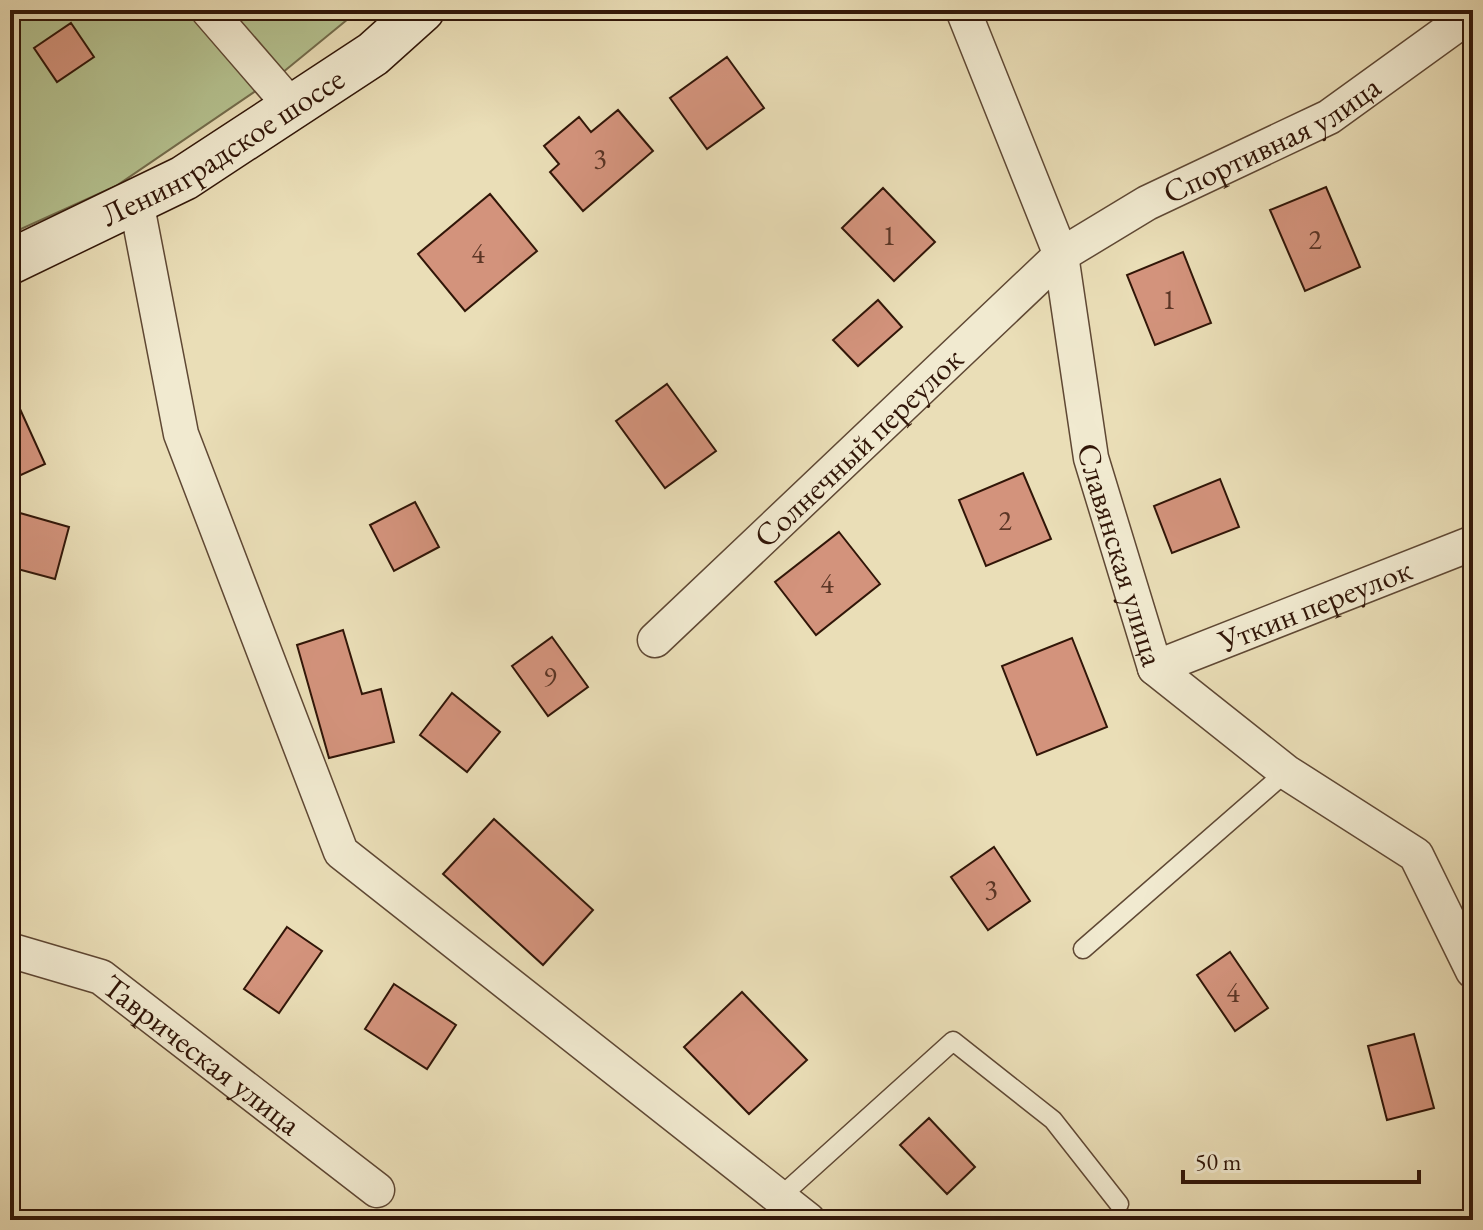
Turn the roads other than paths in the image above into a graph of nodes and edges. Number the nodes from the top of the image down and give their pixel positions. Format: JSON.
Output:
{"nodes":[{"id":1,"x":208,"y":10,"type":"edge"},
{"id":2,"x":422,"y":10,"type":"edge"},
{"id":3,"x":963,"y":10,"type":"edge"},
{"id":4,"x":1473,"y":13,"type":"edge"},
{"id":5,"x":292,"y":107,"type":"junction"},
{"id":6,"x":136,"y":201,"type":"junction"},
{"id":7,"x":1061,"y":255,"type":"junction"},
{"id":8,"x":10,"y":262,"type":"edge"},
{"id":9,"x":1473,"y":543,"type":"edge"},
{"id":10,"x":655,"y":640,"type":"dead end"},
{"id":11,"x":1155,"y":668,"type":"junction"},
{"id":12,"x":1286,"y":772,"type":"junction"},
{"id":13,"x":1083,"y":949,"type":"dead end"},
{"id":14,"x":10,"y":953,"type":"edge"},
{"id":15,"x":1473,"y":971,"type":"edge"},
{"id":16,"x":377,"y":1190,"type":"dead end"},
{"id":17,"x":780,"y":1197,"type":"junction"},
{"id":18,"x":1119,"y":1204,"type":"dead end"},
{"id":19,"x":808,"y":1220,"type":"edge"}],
"edges":[{"from":1,"to":5,"type":"street"},
{"from":2,"to":5,"type":"main road","name":"Ленинградское шоссе"},
{"from":3,"to":7,"type":"street","name":"Славянская улица"},
{"from":4,"to":7,"type":"street","name":"Спортивная улица"},
{"from":5,"to":6,"type":"main road","name":"Ленинградское шоссе"},
{"from":6,"to":8,"type":"main road","name":"Ленинградское шоссе"},
{"from":6,"to":17,"type":"street"},
{"from":7,"to":10,"type":"street","name":"Солнечный переулок"},
{"from":7,"to":11,"type":"street","name":"Славянская улица"},
{"from":9,"to":11,"type":"street","name":"Уткин переулок"},
{"from":11,"to":12,"type":"street","name":"Славянская улица"},
{"from":12,"to":13,"type":"lane"},
{"from":12,"to":15,"type":"street","name":"Славянская улица"},
{"from":14,"to":16,"type":"street","name":"Таврическая улица"},
{"from":17,"to":18,"type":"lane"},
{"from":17,"to":19,"type":"street"}]}
